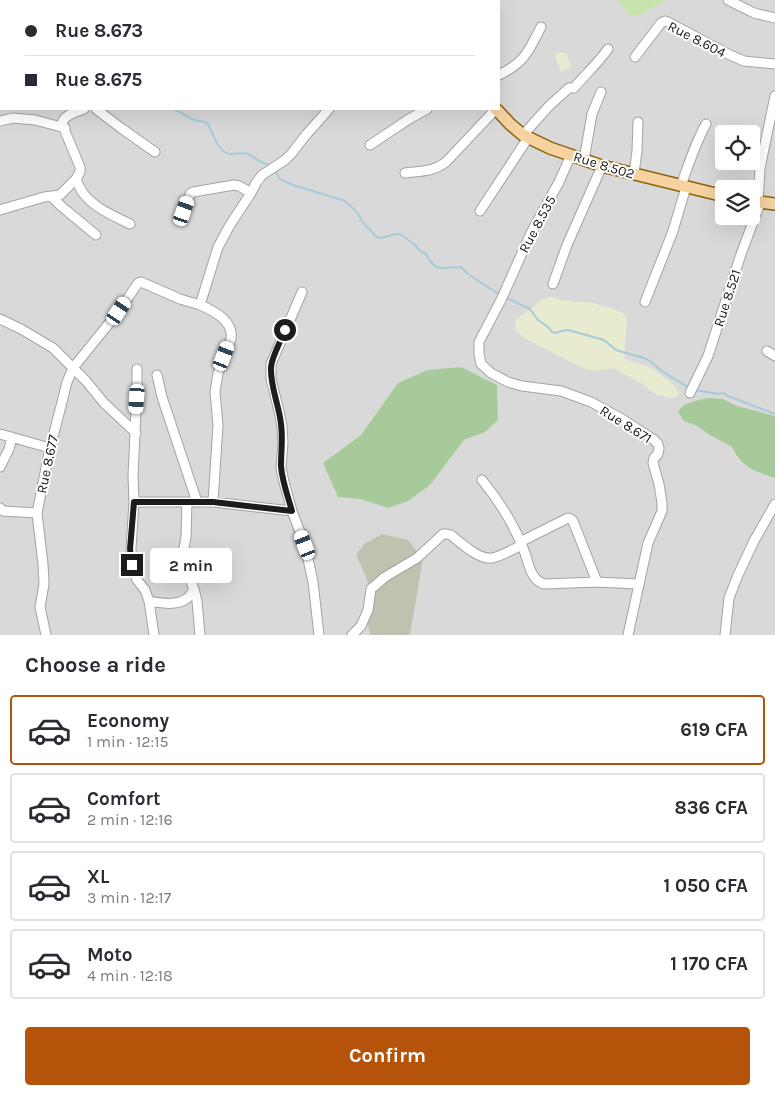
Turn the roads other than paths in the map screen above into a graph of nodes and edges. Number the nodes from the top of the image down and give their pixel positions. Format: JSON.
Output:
{"nodes":[{"id":1,"x":728,"y":0,"type":"edge"},
{"id":2,"x":775,"y":18,"type":"edge"},
{"id":3,"x":541,"y":27,"type":"dead end"},
{"id":4,"x":608,"y":49,"type":"dead end"},
{"id":5,"x":635,"y":57,"type":"dead end"},
{"id":6,"x":775,"y":64,"type":"edge"},
{"id":7,"x":500,"y":74,"type":"edge"},
{"id":8,"x":601,"y":92,"type":"dead end"},
{"id":9,"x":775,"y":96,"type":"edge"},
{"id":10,"x":82,"y":110,"type":"edge"},
{"id":11,"x":97,"y":110,"type":"edge"},
{"id":12,"x":328,"y":110,"type":"edge"},
{"id":13,"x":425,"y":110,"type":"edge"},
{"id":14,"x":495,"y":110,"type":"edge"},
{"id":15,"x":497,"y":110,"type":"edge"},
{"id":16,"x":0,"y":121,"type":"edge"},
{"id":17,"x":638,"y":122,"type":"dead end"},
{"id":18,"x":706,"y":124,"type":"dead end"},
{"id":19,"x":65,"y":128,"type":"junction"},
{"id":20,"x":525,"y":137,"type":"junction"},
{"id":21,"x":370,"y":145,"type":"dead end"},
{"id":22,"x":155,"y":152,"type":"dead end"},
{"id":23,"x":571,"y":155,"type":"junction"},
{"id":24,"x":584,"y":160,"type":"junction"},
{"id":25,"x":602,"y":166,"type":"junction"},
{"id":26,"x":405,"y":173,"type":"dead end"},
{"id":27,"x":634,"y":174,"type":"junction"},
{"id":28,"x":76,"y":179,"type":"junction"},
{"id":29,"x":759,"y":180,"type":"edge"},
{"id":30,"x":684,"y":187,"type":"junction"},
{"id":31,"x":251,"y":193,"type":"junction"},
{"id":32,"x":715,"y":194,"type":"edge"},
{"id":33,"x":52,"y":197,"type":"junction"},
{"id":34,"x":760,"y":202,"type":"edge"},
{"id":35,"x":775,"y":204,"type":"edge"},
{"id":36,"x":0,"y":210,"type":"edge"},
{"id":37,"x":184,"y":211,"type":"dead end"},
{"id":38,"x":480,"y":211,"type":"dead end"},
{"id":39,"x":130,"y":224,"type":"dead end"},
{"id":40,"x":749,"y":225,"type":"edge"},
{"id":41,"x":96,"y":235,"type":"dead end"},
{"id":42,"x":553,"y":284,"type":"dead end"},
{"id":43,"x":302,"y":292,"type":"dead end"},
{"id":44,"x":645,"y":302,"type":"dead end"},
{"id":45,"x":200,"y":305,"type":"junction"},
{"id":46,"x":0,"y":319,"type":"edge"},
{"id":47,"x":73,"y":368,"type":"junction"},
{"id":48,"x":137,"y":369,"type":"dead end"},
{"id":49,"x":491,"y":373,"type":"joint"},
{"id":50,"x":157,"y":375,"type":"dead end"},
{"id":51,"x":690,"y":392,"type":"dead end"},
{"id":52,"x":136,"y":433,"type":"junction"},
{"id":53,"x":0,"y":434,"type":"edge"},
{"id":54,"x":12,"y":437,"type":"junction"},
{"id":55,"x":50,"y":448,"type":"junction"},
{"id":56,"x":0,"y":468,"type":"edge"},
{"id":57,"x":482,"y":480,"type":"dead end"},
{"id":58,"x":134,"y":502,"type":"junction"},
{"id":59,"x":192,"y":502,"type":"junction"},
{"id":60,"x":213,"y":502,"type":"junction"},
{"id":61,"x":775,"y":504,"type":"edge"},
{"id":62,"x":0,"y":508,"type":"edge"},
{"id":63,"x":292,"y":511,"type":"junction"},
{"id":64,"x":37,"y":512,"type":"junction"},
{"id":65,"x":521,"y":543,"type":"junction"},
{"id":66,"x":597,"y":582,"type":"junction"},
{"id":67,"x":638,"y":584,"type":"junction"},
{"id":68,"x":194,"y":589,"type":"junction"},
{"id":69,"x":149,"y":602,"type":"junction"},
{"id":70,"x":46,"y":635,"type":"edge"},
{"id":71,"x":154,"y":635,"type":"edge"},
{"id":72,"x":200,"y":635,"type":"edge"},
{"id":73,"x":320,"y":635,"type":"edge"},
{"id":74,"x":352,"y":635,"type":"edge"},
{"id":75,"x":628,"y":635,"type":"edge"},
{"id":76,"x":725,"y":635,"type":"edge"}],
"edges":[{"from":1,"to":2,"type":"street"},
{"from":3,"to":7,"type":"street"},
{"from":4,"to":20,"type":"street"},
{"from":5,"to":6,"type":"street","name":"Rue 8.604"},
{"from":8,"to":24,"type":"street"},
{"from":9,"to":29,"type":"street","name":"Rue 8.521"},
{"from":10,"to":19,"type":"street"},
{"from":11,"to":22,"type":"street"},
{"from":12,"to":31,"type":"street"},
{"from":13,"to":21,"type":"street"},
{"from":14,"to":26,"type":"street"},
{"from":15,"to":20,"type":"main road","name":"Rue 8.502"},
{"from":16,"to":19,"type":"street"},
{"from":17,"to":27,"type":"street"},
{"from":18,"to":30,"type":"street"},
{"from":19,"to":28,"type":"street"},
{"from":20,"to":23,"type":"main road","name":"Rue 8.502"},
{"from":20,"to":38,"type":"street"},
{"from":23,"to":24,"type":"main road","name":"Rue 8.502"},
{"from":23,"to":49,"type":"street","name":"Rue 8.535"},
{"from":24,"to":25,"type":"main road","name":"Rue 8.502"},
{"from":25,"to":27,"type":"main road","name":"Rue 8.502"},
{"from":25,"to":42,"type":"street"},
{"from":27,"to":30,"type":"main road","name":"Rue 8.502"},
{"from":28,"to":33,"type":"street"},
{"from":28,"to":39,"type":"street"},
{"from":30,"to":32,"type":"main road","name":"Rue 8.502"},
{"from":30,"to":44,"type":"street"},
{"from":31,"to":37,"type":"street"},
{"from":31,"to":45,"type":"street"},
{"from":33,"to":36,"type":"street"},
{"from":33,"to":41,"type":"street"},
{"from":34,"to":35,"type":"main road"},
{"from":40,"to":51,"type":"street","name":"Rue 8.521"},
{"from":43,"to":63,"type":"street"},
{"from":45,"to":47,"type":"street","name":"Rue 8.677"},
{"from":45,"to":60,"type":"street"},
{"from":46,"to":47,"type":"street"},
{"from":47,"to":52,"type":"street"},
{"from":47,"to":55,"type":"street","name":"Rue 8.677"},
{"from":48,"to":52,"type":"street"},
{"from":49,"to":67,"type":"street","name":"Rue 8.671"},
{"from":50,"to":59,"type":"street"},
{"from":52,"to":58,"type":"street"},
{"from":53,"to":54,"type":"street"},
{"from":54,"to":55,"type":"street"},
{"from":54,"to":56,"type":"street"},
{"from":55,"to":64,"type":"street","name":"Rue 8.677"},
{"from":57,"to":65,"type":"street"},
{"from":58,"to":59,"type":"street"},
{"from":58,"to":69,"type":"street"},
{"from":59,"to":60,"type":"street"},
{"from":59,"to":68,"type":"street"},
{"from":60,"to":63,"type":"street"},
{"from":61,"to":76,"type":"street"},
{"from":62,"to":64,"type":"street"},
{"from":63,"to":73,"type":"street"},
{"from":64,"to":70,"type":"street","name":"Rue 8.677"},
{"from":65,"to":66,"type":"street"},
{"from":65,"to":66,"type":"street"},
{"from":65,"to":74,"type":"street"},
{"from":66,"to":67,"type":"street"},
{"from":67,"to":75,"type":"street","name":"Rue 8.671"},
{"from":68,"to":69,"type":"street"},
{"from":68,"to":72,"type":"street"},
{"from":69,"to":71,"type":"street"}]}
